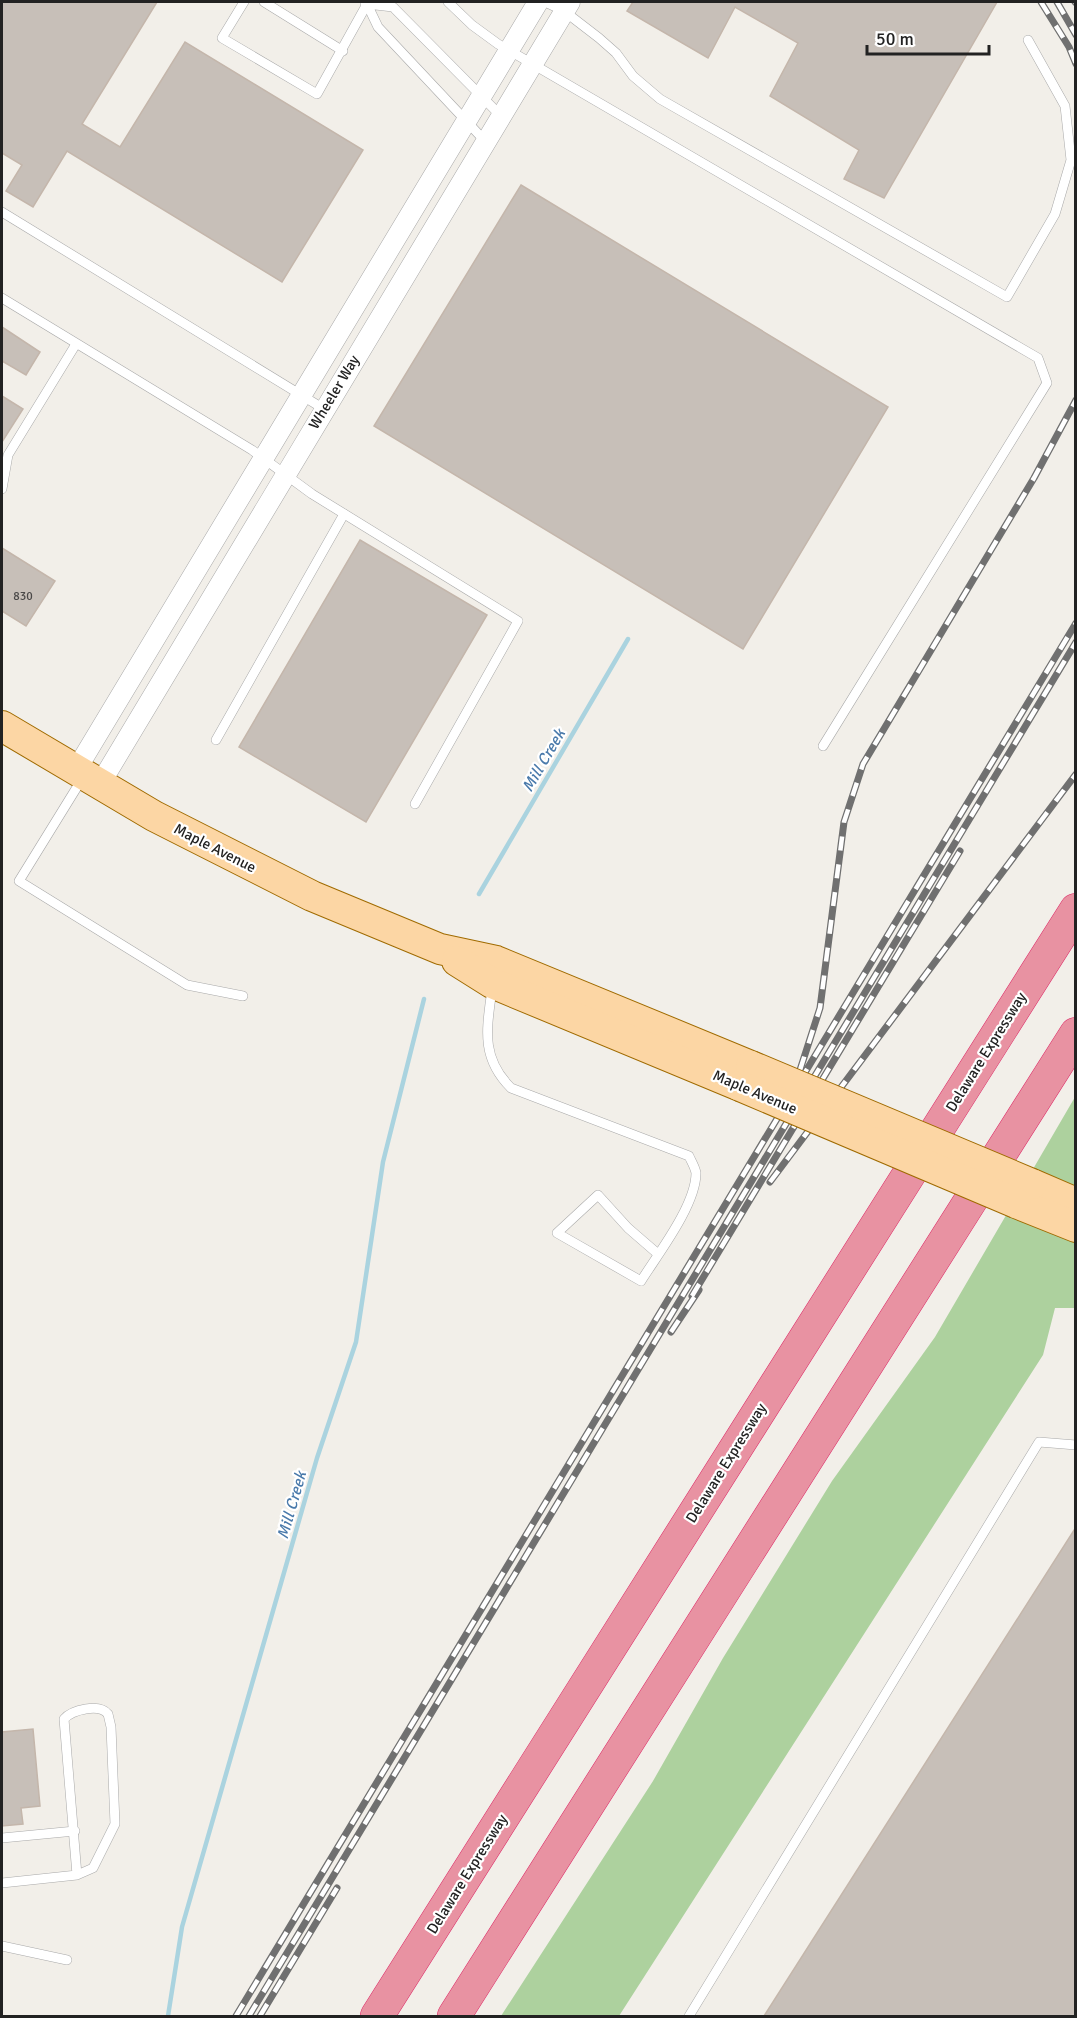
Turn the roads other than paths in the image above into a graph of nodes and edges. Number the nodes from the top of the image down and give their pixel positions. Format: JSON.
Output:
{"nodes":[{"id":1,"x":244,"y":2,"type":"edge"},
{"id":2,"x":264,"y":2,"type":"edge"},
{"id":3,"x":448,"y":2,"type":"edge"},
{"id":4,"x":538,"y":2,"type":"edge"},
{"id":5,"x":545,"y":2,"type":"edge"},
{"id":6,"x":365,"y":3,"type":"edge"},
{"id":7,"x":567,"y":6,"type":"edge"},
{"id":8,"x":1028,"y":40,"type":"dead end"},
{"id":9,"x":509,"y":50,"type":"junction"},
{"id":10,"x":343,"y":51,"type":"junction"},
{"id":11,"x":533,"y":62,"type":"junction"},
{"id":12,"x":482,"y":96,"type":"junction"},
{"id":13,"x":501,"y":116,"type":"junction"},
{"id":14,"x":467,"y":121,"type":"junction"},
{"id":15,"x":485,"y":141,"type":"junction"},
{"id":16,"x":2,"y":212,"type":"edge"},
{"id":17,"x":2,"y":298,"type":"edge"},
{"id":18,"x":76,"y":344,"type":"junction"},
{"id":19,"x":302,"y":396,"type":"junction"},
{"id":20,"x":324,"y":409,"type":"junction"},
{"id":21,"x":262,"y":460,"type":"junction"},
{"id":22,"x":284,"y":476,"type":"junction"},
{"id":23,"x":2,"y":489,"type":"edge"},
{"id":24,"x":344,"y":514,"type":"junction"},
{"id":25,"x":2,"y":726,"type":"edge"},
{"id":26,"x":216,"y":740,"type":"dead end"},
{"id":27,"x":823,"y":746,"type":"dead end"},
{"id":28,"x":87,"y":776,"type":"junction"},
{"id":29,"x":415,"y":804,"type":"dead end"},
{"id":30,"x":1076,"y":910,"type":"edge"},
{"id":31,"x":440,"y":950,"type":"junction"},
{"id":32,"x":492,"y":983,"type":"junction"},
{"id":33,"x":243,"y":996,"type":"dead end"},
{"id":34,"x":1076,"y":1034,"type":"edge"},
{"id":35,"x":745,"y":1076,"type":"junction"},
{"id":36,"x":1024,"y":1193,"type":"junction"},
{"id":37,"x":1076,"y":1203,"type":"edge"},
{"id":38,"x":1076,"y":1227,"type":"edge"},
{"id":39,"x":658,"y":1254,"type":"junction"},
{"id":40,"x":1076,"y":1445,"type":"edge"},
{"id":41,"x":75,"y":1831,"type":"junction"},
{"id":42,"x":2,"y":1838,"type":"edge"},
{"id":43,"x":77,"y":1875,"type":"junction"},
{"id":44,"x":2,"y":1883,"type":"edge"},
{"id":45,"x":2,"y":1946,"type":"edge"},
{"id":46,"x":67,"y":1959,"type":"dead end"},
{"id":47,"x":377,"y":2016,"type":"edge"},
{"id":48,"x":454,"y":2016,"type":"edge"},
{"id":49,"x":689,"y":2016,"type":"edge"}],
"edges":[{"from":1,"to":10,"type":"lane"},
{"from":2,"to":10,"type":"lane"},
{"from":3,"to":9,"type":"lane"},
{"from":4,"to":9,"type":"street","name":"Wheeler Way"},
{"from":5,"to":7,"type":"lane"},
{"from":6,"to":10,"type":"lane"},
{"from":6,"to":12,"type":"lane"},
{"from":6,"to":14,"type":"lane"},
{"from":7,"to":8,"type":"lane"},
{"from":7,"to":11,"type":"street","name":"Wheeler Way"},
{"from":9,"to":11,"type":"lane"},
{"from":9,"to":12,"type":"street","name":"Wheeler Way"},
{"from":11,"to":13,"type":"street","name":"Wheeler Way"},
{"from":11,"to":27,"type":"lane"},
{"from":12,"to":13,"type":"lane"},
{"from":12,"to":14,"type":"street","name":"Wheeler Way"},
{"from":13,"to":15,"type":"street","name":"Wheeler Way"},
{"from":14,"to":15,"type":"lane"},
{"from":14,"to":19,"type":"street","name":"Wheeler Way"},
{"from":15,"to":20,"type":"street","name":"Wheeler Way"},
{"from":16,"to":19,"type":"lane"},
{"from":17,"to":18,"type":"lane"},
{"from":18,"to":21,"type":"lane"},
{"from":18,"to":23,"type":"lane"},
{"from":19,"to":20,"type":"lane"},
{"from":19,"to":21,"type":"street","name":"Wheeler Way"},
{"from":20,"to":22,"type":"street","name":"Wheeler Way"},
{"from":21,"to":22,"type":"lane"},
{"from":21,"to":28,"type":"street","name":"Wheeler Way"},
{"from":22,"to":24,"type":"lane"},
{"from":22,"to":28,"type":"street","name":"Wheeler Way"},
{"from":24,"to":26,"type":"lane"},
{"from":24,"to":29,"type":"lane"},
{"from":25,"to":28,"type":"main road","name":"Maple Avenue"},
{"from":28,"to":31,"type":"main road","name":"Maple Avenue"},
{"from":28,"to":33,"type":"lane"},
{"from":30,"to":47,"type":"highway","name":"Delaware Expressway"},
{"from":31,"to":32,"type":"main road","name":"Maple Avenue"},
{"from":31,"to":35,"type":"main road","name":"Maple Avenue"},
{"from":32,"to":35,"type":"main road","name":"Maple Avenue"},
{"from":32,"to":39,"type":"lane"},
{"from":34,"to":48,"type":"highway"},
{"from":35,"to":36,"type":"main road","name":"Maple Avenue","bridge":true},
{"from":36,"to":37,"type":"main road","name":"Maple Avenue"},
{"from":36,"to":38,"type":"main road","name":"Maple Avenue"},
{"from":39,"to":39,"type":"lane"},
{"from":40,"to":49,"type":"lane"},
{"from":41,"to":42,"type":"lane"},
{"from":41,"to":43,"type":"lane"},
{"from":41,"to":43,"type":"lane"},
{"from":43,"to":44,"type":"lane"},
{"from":45,"to":46,"type":"lane"}]}
